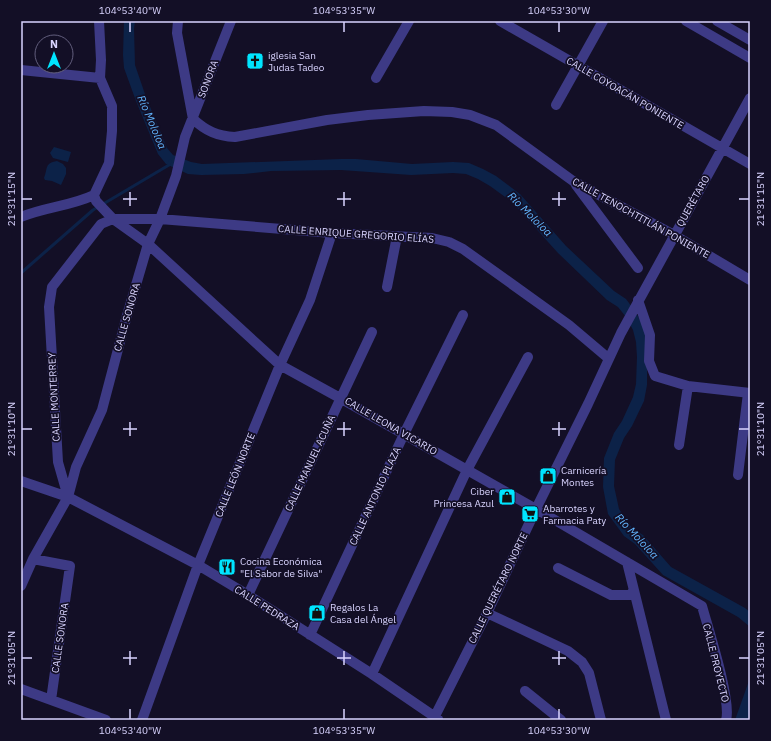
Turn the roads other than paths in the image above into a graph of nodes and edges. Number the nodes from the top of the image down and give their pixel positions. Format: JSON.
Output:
{"nodes":[{"id":1,"x":99,"y":21,"type":"edge"},
{"id":2,"x":178,"y":21,"type":"edge"},
{"id":3,"x":230,"y":21,"type":"edge"},
{"id":4,"x":409,"y":21,"type":"edge"},
{"id":5,"x":500,"y":21,"type":"edge"},
{"id":6,"x":603,"y":21,"type":"edge"},
{"id":7,"x":686,"y":21,"type":"edge"},
{"id":8,"x":717,"y":21,"type":"edge"},
{"id":9,"x":750,"y":40,"type":"edge"},
{"id":10,"x":750,"y":58,"type":"edge"},
{"id":11,"x":578,"y":66,"type":"junction"},
{"id":12,"x":21,"y":70,"type":"edge"},
{"id":13,"x":100,"y":78,"type":"junction"},
{"id":14,"x":376,"y":78,"type":"dead end"},
{"id":15,"x":750,"y":98,"type":"edge"},
{"id":16,"x":556,"y":105,"type":"dead end"},
{"id":17,"x":193,"y":119,"type":"junction"},
{"id":18,"x":185,"y":137,"type":"joint"},
{"id":19,"x":722,"y":148,"type":"junction"},
{"id":20,"x":750,"y":164,"type":"edge"},
{"id":21,"x":573,"y":181,"type":"junction"},
{"id":22,"x":95,"y":198,"type":"junction"},
{"id":23,"x":21,"y":217,"type":"edge"},
{"id":24,"x":113,"y":219,"type":"junction"},
{"id":25,"x":160,"y":219,"type":"junction"},
{"id":26,"x":332,"y":233,"type":"junction"},
{"id":27,"x":674,"y":235,"type":"junction"},
{"id":28,"x":397,"y":236,"type":"junction"},
{"id":29,"x":148,"y":244,"type":"junction"},
{"id":30,"x":638,"y":268,"type":"dead end"},
{"id":31,"x":750,"y":280,"type":"edge"},
{"id":32,"x":387,"y":287,"type":"dead end"},
{"id":33,"x":637,"y":302,"type":"junction"},
{"id":34,"x":463,"y":315,"type":"dead end"},
{"id":35,"x":372,"y":332,"type":"dead end"},
{"id":36,"x":528,"y":357,"type":"dead end"},
{"id":37,"x":608,"y":358,"type":"junction"},
{"id":38,"x":280,"y":365,"type":"junction"},
{"id":39,"x":688,"y":386,"type":"junction"},
{"id":40,"x":749,"y":393,"type":"edge"},
{"id":41,"x":340,"y":398,"type":"junction"},
{"id":42,"x":404,"y":434,"type":"junction"},
{"id":43,"x":679,"y":445,"type":"dead end"},
{"id":44,"x":467,"y":470,"type":"junction"},
{"id":45,"x":738,"y":475,"type":"dead end"},
{"id":46,"x":21,"y":481,"type":"edge"},
{"id":47,"x":68,"y":497,"type":"junction"},
{"id":48,"x":536,"y":509,"type":"junction"},
{"id":49,"x":33,"y":559,"type":"junction"},
{"id":50,"x":627,"y":562,"type":"junction"},
{"id":51,"x":198,"y":565,"type":"junction"},
{"id":52,"x":558,"y":568,"type":"dead end"},
{"id":53,"x":21,"y":586,"type":"edge"},
{"id":54,"x":634,"y":590,"type":"junction"},
{"id":55,"x":248,"y":595,"type":"junction"},
{"id":56,"x":702,"y":606,"type":"joint"},
{"id":57,"x":487,"y":613,"type":"junction"},
{"id":58,"x":310,"y":635,"type":"junction"},
{"id":59,"x":372,"y":674,"type":"junction"},
{"id":60,"x":21,"y":689,"type":"edge"},
{"id":61,"x":525,"y":692,"type":"dead end"},
{"id":62,"x":51,"y":700,"type":"junction"},
{"id":63,"x":436,"y":719,"type":"edge"},
{"id":64,"x":106,"y":720,"type":"edge"},
{"id":65,"x":142,"y":720,"type":"edge"},
{"id":66,"x":561,"y":720,"type":"edge"},
{"id":67,"x":601,"y":720,"type":"edge"},
{"id":68,"x":666,"y":720,"type":"edge"},
{"id":69,"x":726,"y":720,"type":"edge"}],
"edges":[{"from":1,"to":13,"type":"street"},
{"from":2,"to":17,"type":"street"},
{"from":3,"to":17,"type":"street","name":"SONORA"},
{"from":4,"to":14,"type":"street"},
{"from":5,"to":11,"type":"street","name":"CALLE COYOACÁN PONIENTE"},
{"from":6,"to":11,"type":"street"},
{"from":7,"to":10,"type":"street"},
{"from":8,"to":9,"type":"street"},
{"from":11,"to":16,"type":"street"},
{"from":11,"to":19,"type":"street","name":"CALLE COYOACÁN PONIENTE"},
{"from":12,"to":13,"type":"street"},
{"from":13,"to":22,"type":"street"},
{"from":15,"to":19,"type":"street","name":"QUERÉTARO"},
{"from":17,"to":18,"type":"street","name":"SONORA"},
{"from":17,"to":21,"type":"street","name":"CALLE TENOCHTITLÁN PONIENTE"},
{"from":18,"to":25,"type":"street","name":"CALLE SONORA"},
{"from":19,"to":20,"type":"street","name":"CALLE COYOACÁN PONIENTE"},
{"from":19,"to":27,"type":"street","name":"QUERÉTARO"},
{"from":21,"to":27,"type":"street","name":"CALLE TENOCHTITLÁN PONIENTE"},
{"from":21,"to":30,"type":"street"},
{"from":22,"to":23,"type":"street"},
{"from":22,"to":24,"type":"street","name":"CALLE LEONA VICARIO"},
{"from":24,"to":25,"type":"street","name":"CALLE ENRIQUE GREGORIO ELÍAS"},
{"from":24,"to":29,"type":"street","name":"CALLE LEONA VICARIO"},
{"from":24,"to":47,"type":"street","name":"CALLE MONTERREY"},
{"from":25,"to":26,"type":"street","name":"CALLE ENRIQUE GREGORIO ELÍAS"},
{"from":25,"to":29,"type":"street","name":"CALLE SONORA"},
{"from":26,"to":28,"type":"street","name":"CALLE ENRIQUE GREGORIO ELÍAS"},
{"from":26,"to":38,"type":"street","name":"CALLE LEÓN NORTE"},
{"from":27,"to":31,"type":"street","name":"CALLE TENOCHTITLÁN PONIENTE"},
{"from":27,"to":33,"type":"street","name":"QUERÉTARO"},
{"from":28,"to":32,"type":"street"},
{"from":28,"to":37,"type":"street","name":"CALLE ENRIQUE GREGORIO ELÍAS"},
{"from":29,"to":38,"type":"street","name":"CALLE LEONA VICARIO"},
{"from":29,"to":47,"type":"street","name":"CALLE SONORA"},
{"from":33,"to":37,"type":"street","name":"CALLE QUERÉTARO NORTE"},
{"from":33,"to":39,"type":"street"},
{"from":34,"to":42,"type":"street","name":"CALLE ANTONIO PLAZA"},
{"from":35,"to":41,"type":"street","name":"CALLE MANUEL ACUÑA"},
{"from":36,"to":44,"type":"street"},
{"from":37,"to":48,"type":"street","name":"CALLE QUERÉTARO NORTE"},
{"from":38,"to":41,"type":"street","name":"CALLE LEONA VICARIO"},
{"from":38,"to":51,"type":"street","name":"CALLE LEÓN NORTE"},
{"from":39,"to":40,"type":"street"},
{"from":39,"to":43,"type":"street"},
{"from":40,"to":45,"type":"street"},
{"from":41,"to":42,"type":"street","name":"CALLE LEONA VICARIO"},
{"from":41,"to":55,"type":"street","name":"CALLE MANUEL ACUÑA"},
{"from":42,"to":44,"type":"street","name":"CALLE LEONA VICARIO"},
{"from":42,"to":58,"type":"street","name":"CALLE ANTONIO PLAZA"},
{"from":44,"to":48,"type":"street","name":"CALLE LEONA VICARIO"},
{"from":44,"to":59,"type":"street"},
{"from":46,"to":47,"type":"street","name":"CALLE PEDRAZA"},
{"from":47,"to":49,"type":"street"},
{"from":47,"to":51,"type":"street","name":"CALLE PEDRAZA"},
{"from":48,"to":50,"type":"street","name":"CALLE LEONA VICARIO"},
{"from":48,"to":57,"type":"street","name":"CALLE QUERÉTARO NORTE"},
{"from":49,"to":53,"type":"street"},
{"from":49,"to":62,"type":"street","name":"CALLE SONORA"},
{"from":50,"to":54,"type":"street"},
{"from":50,"to":56,"type":"street","name":"CALLE LEONA VICARIO"},
{"from":51,"to":55,"type":"street","name":"CALLE PEDRAZA"},
{"from":51,"to":65,"type":"street","name":"CALLE LEÓN NORTE"},
{"from":52,"to":54,"type":"street"},
{"from":54,"to":68,"type":"street"},
{"from":55,"to":58,"type":"street","name":"CALLE PEDRAZA"},
{"from":56,"to":69,"type":"street","name":"CALLE PROYECTO"},
{"from":57,"to":63,"type":"street","name":"CALLE QUERÉTARO NORTE"},
{"from":57,"to":67,"type":"street"},
{"from":58,"to":59,"type":"street","name":"CALLE PEDRAZA"},
{"from":59,"to":63,"type":"street","name":"CALLE PEDRAZA"},
{"from":60,"to":62,"type":"street"},
{"from":61,"to":66,"type":"street"},
{"from":62,"to":64,"type":"street"}]}
